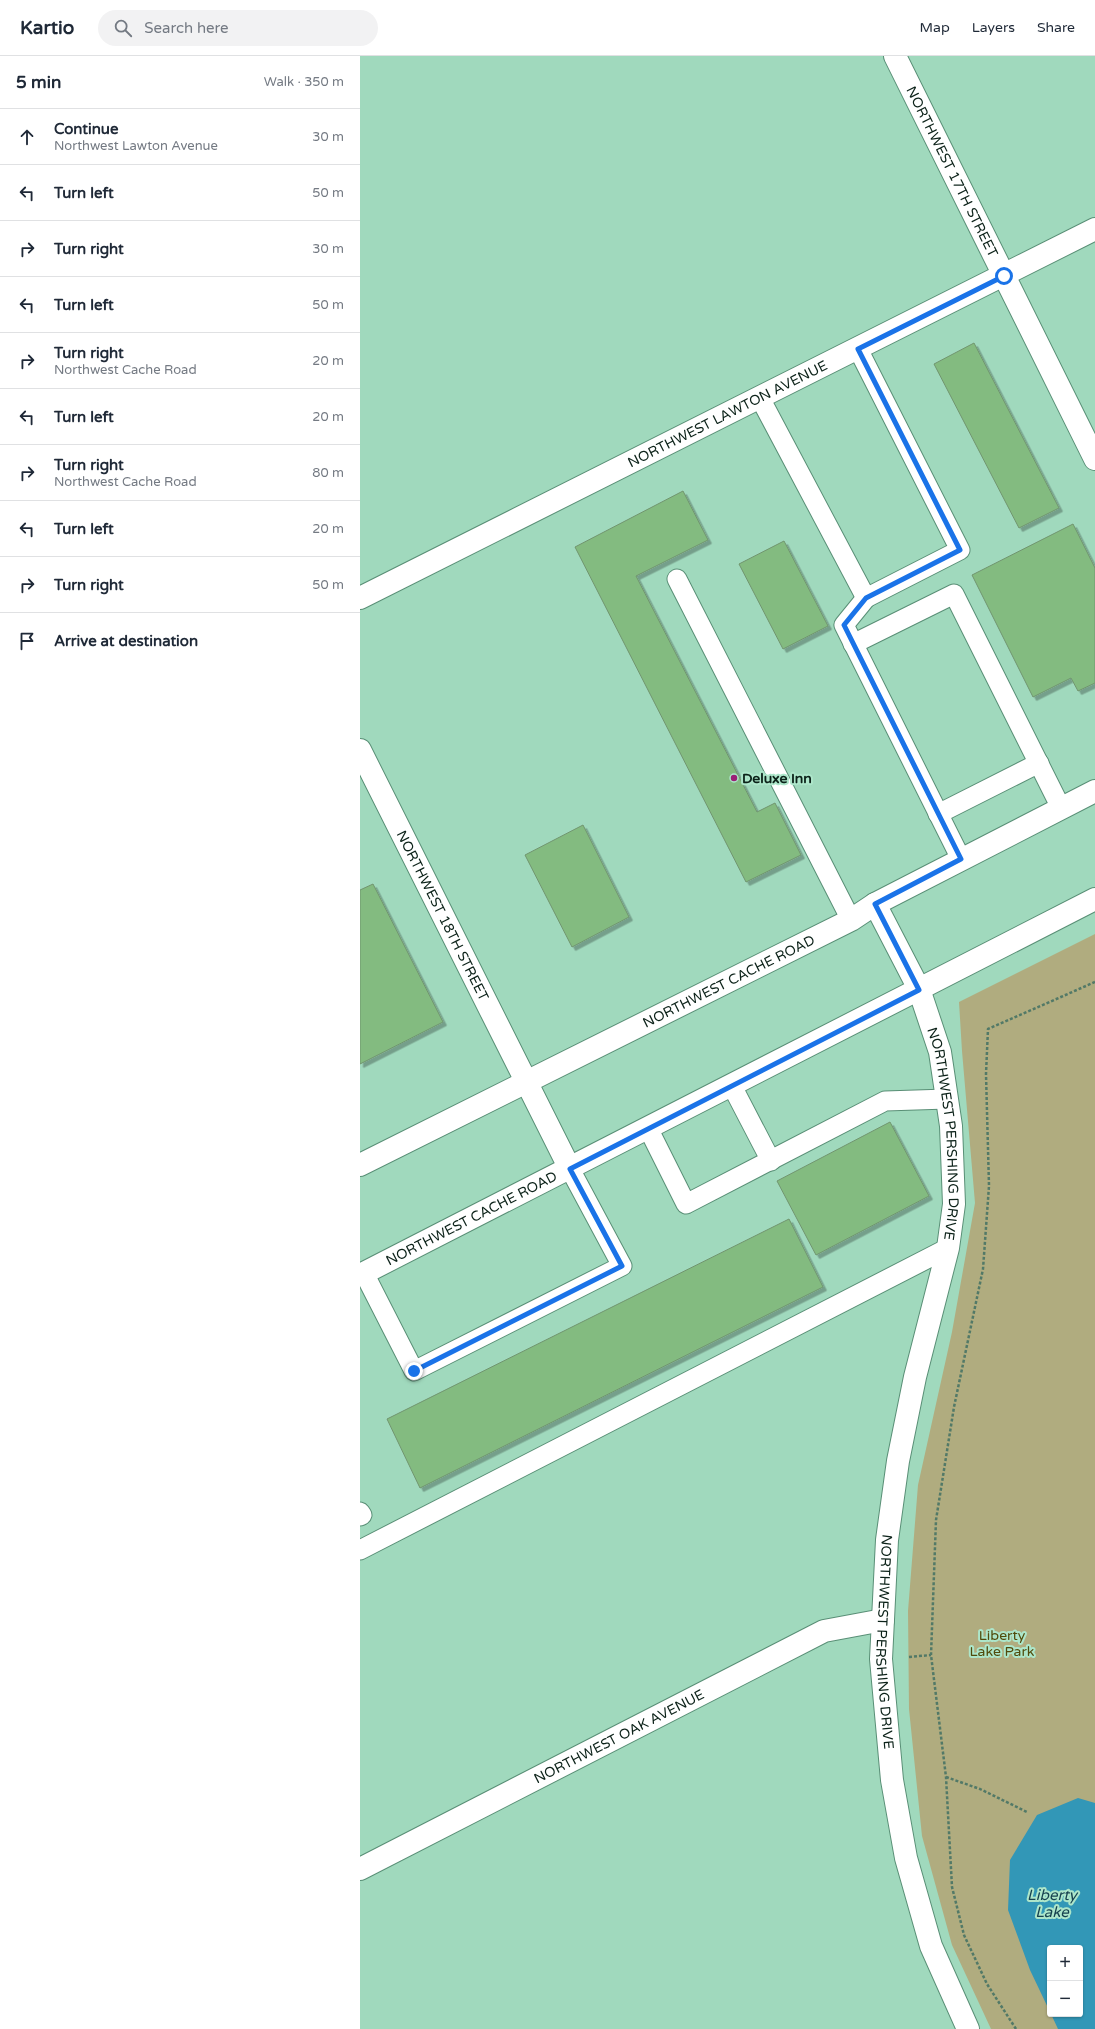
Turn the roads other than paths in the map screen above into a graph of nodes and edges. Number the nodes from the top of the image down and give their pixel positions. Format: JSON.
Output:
{"nodes":[{"id":1,"x":895,"y":56,"type":"edge"},
{"id":2,"x":1095,"y":229,"type":"edge"},
{"id":3,"x":1004,"y":276,"type":"junction"},
{"id":4,"x":858,"y":349,"type":"junction"},
{"id":5,"x":760,"y":398,"type":"junction"},
{"id":6,"x":1095,"y":459,"type":"edge"},
{"id":7,"x":677,"y":579,"type":"dead end"},
{"id":8,"x":360,"y":598,"type":"edge"},
{"id":9,"x":866,"y":598,"type":"junction"},
{"id":10,"x":853,"y":644,"type":"junction"},
{"id":11,"x":360,"y":750,"type":"edge"},
{"id":12,"x":1039,"y":763,"type":"junction"},
{"id":13,"x":1095,"y":791,"type":"edge"},
{"id":14,"x":1062,"y":808,"type":"junction"},
{"id":15,"x":938,"y":814,"type":"junction"},
{"id":16,"x":961,"y":859,"type":"junction"},
{"id":17,"x":1095,"y":899,"type":"edge"},
{"id":18,"x":875,"y":904,"type":"junction"},
{"id":19,"x":851,"y":920,"type":"junction"},
{"id":20,"x":919,"y":990,"type":"junction"},
{"id":21,"x":526,"y":1082,"type":"junction"},
{"id":22,"x":732,"y":1086,"type":"junction"},
{"id":23,"x":947,"y":1099,"type":"junction"},
{"id":24,"x":648,"y":1128,"type":"junction"},
{"id":25,"x":771,"y":1161,"type":"junction"},
{"id":26,"x":360,"y":1165,"type":"edge"},
{"id":27,"x":570,"y":1169,"type":"junction"},
{"id":28,"x":948,"y":1248,"type":"junction"},
{"id":29,"x":362,"y":1274,"type":"edge"},
{"id":30,"x":360,"y":1512,"type":"edge"},
{"id":31,"x":360,"y":1516,"type":"edge"},
{"id":32,"x":360,"y":1550,"type":"edge"},
{"id":33,"x":882,"y":1620,"type":"junction"},
{"id":34,"x":360,"y":1869,"type":"edge"},
{"id":35,"x":968,"y":2029,"type":"edge"}],
"edges":[{"from":1,"to":3,"type":"street","name":"NORTHWEST 17TH STREET"},
{"from":2,"to":3,"type":"street","name":"NORTHWEST LAWTON AVENUE"},
{"from":3,"to":4,"type":"street","name":"NORTHWEST LAWTON AVENUE"},
{"from":3,"to":6,"type":"street","name":"NORTHWEST 17TH STREET"},
{"from":4,"to":5,"type":"street","name":"NORTHWEST LAWTON AVENUE"},
{"from":4,"to":9,"type":"lane"},
{"from":5,"to":8,"type":"street","name":"NORTHWEST LAWTON AVENUE"},
{"from":5,"to":9,"type":"lane"},
{"from":7,"to":19,"type":"lane"},
{"from":9,"to":10,"type":"lane"},
{"from":10,"to":12,"type":"lane"},
{"from":10,"to":15,"type":"lane"},
{"from":11,"to":21,"type":"street","name":"NORTHWEST 18TH STREET"},
{"from":12,"to":14,"type":"lane"},
{"from":12,"to":15,"type":"lane"},
{"from":13,"to":14,"type":"street","name":"NORTHWEST CACHE ROAD"},
{"from":14,"to":16,"type":"street","name":"NORTHWEST CACHE ROAD"},
{"from":15,"to":16,"type":"lane"},
{"from":16,"to":18,"type":"street","name":"NORTHWEST CACHE ROAD"},
{"from":17,"to":20,"type":"street","name":"NORTHWEST CACHE ROAD"},
{"from":18,"to":19,"type":"street","name":"NORTHWEST CACHE ROAD"},
{"from":18,"to":20,"type":"street","name":"NORTHWEST PERSHING DRIVE"},
{"from":19,"to":21,"type":"street","name":"NORTHWEST CACHE ROAD"},
{"from":20,"to":22,"type":"street","name":"NORTHWEST CACHE ROAD"},
{"from":20,"to":23,"type":"street","name":"NORTHWEST PERSHING DRIVE"},
{"from":21,"to":26,"type":"street","name":"NORTHWEST CACHE ROAD"},
{"from":21,"to":27,"type":"street","name":"NORTHWEST 18TH STREET"},
{"from":22,"to":24,"type":"street","name":"NORTHWEST CACHE ROAD"},
{"from":22,"to":25,"type":"lane"},
{"from":23,"to":25,"type":"lane"},
{"from":23,"to":28,"type":"street","name":"NORTHWEST PERSHING DRIVE"},
{"from":24,"to":25,"type":"lane"},
{"from":24,"to":27,"type":"street","name":"NORTHWEST CACHE ROAD"},
{"from":27,"to":29,"type":"street","name":"NORTHWEST CACHE ROAD"},
{"from":27,"to":29,"type":"lane"},
{"from":28,"to":32,"type":"lane"},
{"from":28,"to":33,"type":"street","name":"NORTHWEST PERSHING DRIVE"},
{"from":30,"to":31,"type":"lane"},
{"from":33,"to":34,"type":"street","name":"NORTHWEST OAK AVENUE"},
{"from":33,"to":35,"type":"street","name":"NORTHWEST PERSHING DRIVE"}]}
